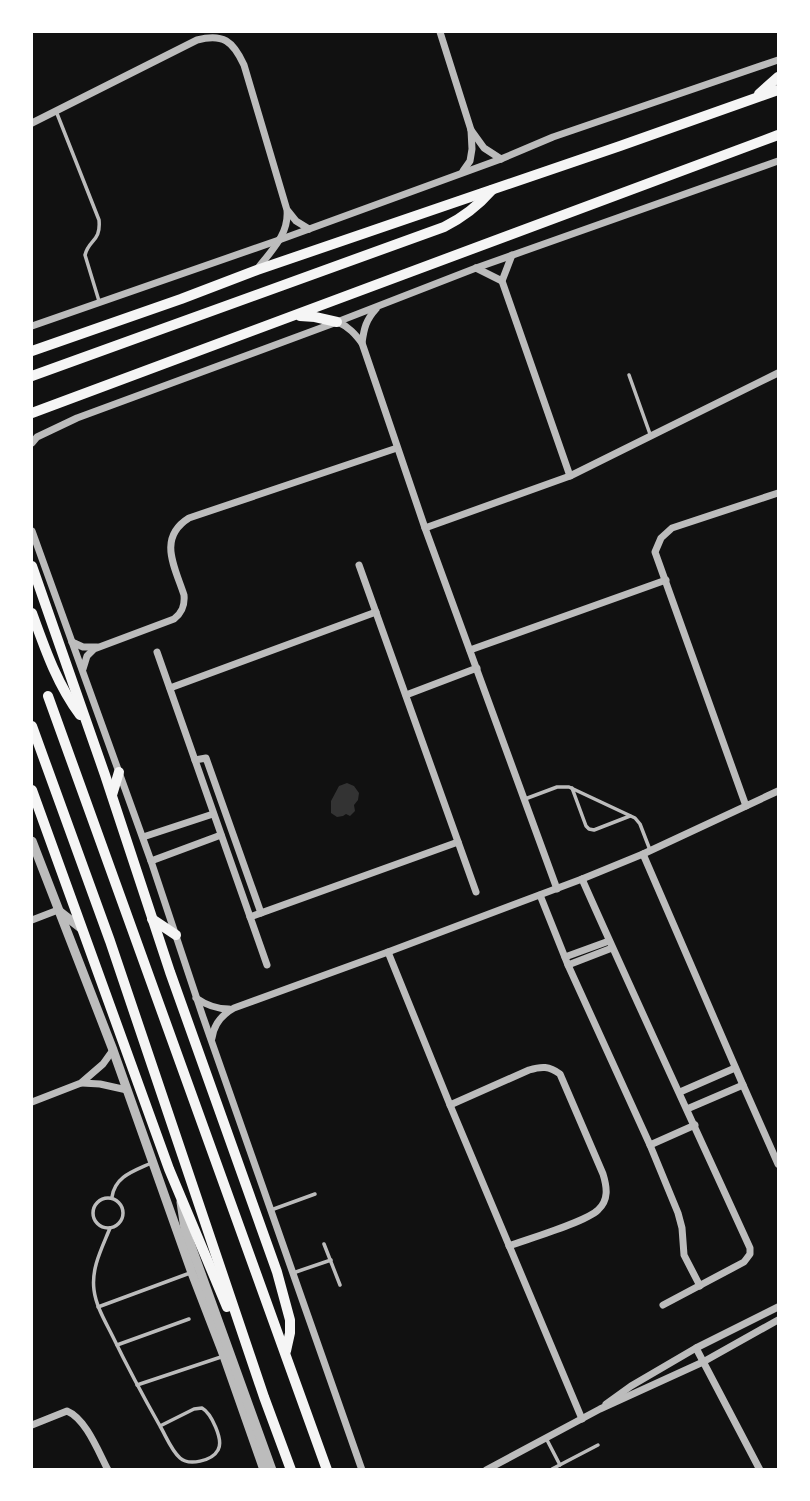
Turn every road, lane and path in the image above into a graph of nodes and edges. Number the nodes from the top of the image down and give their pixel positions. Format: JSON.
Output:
{"nodes":[{"id":1,"x":440,"y":32,"type":"edge"},
{"id":2,"x":779,"y":60,"type":"edge"},
{"id":3,"x":779,"y":77,"type":"edge"},
{"id":4,"x":779,"y":90,"type":"edge"},
{"id":5,"x":753,"y":99,"type":"junction"},
{"id":6,"x":56,"y":111,"type":"junction"},
{"id":7,"x":32,"y":123,"type":"edge"},
{"id":8,"x":471,"y":130,"type":"junction"},
{"id":9,"x":779,"y":135,"type":"edge"},
{"id":10,"x":500,"y":159,"type":"junction"},
{"id":11,"x":779,"y":161,"type":"edge"},
{"id":12,"x":463,"y":172,"type":"junction"},
{"id":13,"x":493,"y":188,"type":"junction"},
{"id":14,"x":288,"y":210,"type":"junction"},
{"id":15,"x":309,"y":229,"type":"junction"},
{"id":16,"x":279,"y":240,"type":"junction"},
{"id":17,"x":512,"y":256,"type":"junction"},
{"id":18,"x":475,"y":268,"type":"junction"},
{"id":19,"x":257,"y":270,"type":"junction"},
{"id":20,"x":502,"y":281,"type":"junction"},
{"id":21,"x":100,"y":303,"type":"junction"},
{"id":22,"x":379,"y":306,"type":"junction"},
{"id":23,"x":293,"y":316,"type":"junction"},
{"id":24,"x":337,"y":322,"type":"junction"},
{"id":25,"x":32,"y":326,"type":"edge"},
{"id":26,"x":54,"y":343,"type":"junction"},
{"id":27,"x":362,"y":343,"type":"junction"},
{"id":28,"x":32,"y":344,"type":"edge"},
{"id":29,"x":32,"y":351,"type":"edge"},
{"id":30,"x":779,"y":373,"type":"edge"},
{"id":31,"x":629,"y":375,"type":"dead end"},
{"id":32,"x":32,"y":376,"type":"edge"},
{"id":33,"x":32,"y":413,"type":"edge"},
{"id":34,"x":650,"y":436,"type":"junction"},
{"id":35,"x":32,"y":443,"type":"edge"},
{"id":36,"x":397,"y":448,"type":"junction"},
{"id":37,"x":570,"y":475,"type":"junction"},
{"id":38,"x":779,"y":493,"type":"edge"},
{"id":39,"x":425,"y":528,"type":"junction"},
{"id":40,"x":32,"y":531,"type":"edge"},
{"id":41,"x":359,"y":565,"type":"dead end"},
{"id":42,"x":32,"y":566,"type":"edge"},
{"id":43,"x":666,"y":580,"type":"junction"},
{"id":44,"x":376,"y":612,"type":"junction"},
{"id":45,"x":32,"y":613,"type":"edge"},
{"id":46,"x":72,"y":642,"type":"junction"},
{"id":47,"x":98,"y":647,"type":"junction"},
{"id":48,"x":470,"y":650,"type":"junction"},
{"id":49,"x":157,"y":652,"type":"dead end"},
{"id":50,"x":477,"y":668,"type":"junction"},
{"id":51,"x":83,"y":673,"type":"junction"},
{"id":52,"x":170,"y":688,"type":"junction"},
{"id":53,"x":406,"y":695,"type":"junction"},
{"id":54,"x":48,"y":696,"type":"dead end"},
{"id":55,"x":32,"y":726,"type":"edge"},
{"id":56,"x":88,"y":726,"type":"junction"},
{"id":57,"x":195,"y":760,"type":"junction"},
{"id":58,"x":119,"y":772,"type":"junction"},
{"id":59,"x":572,"y":788,"type":"junction"},
{"id":60,"x":32,"y":790,"type":"edge"},
{"id":61,"x":779,"y":791,"type":"edge"},
{"id":62,"x":112,"y":795,"type":"junction"},
{"id":63,"x":525,"y":799,"type":"junction"},
{"id":64,"x":747,"y":806,"type":"junction"},
{"id":65,"x":213,"y":814,"type":"junction"},
{"id":66,"x":631,"y":816,"type":"junction"},
{"id":67,"x":221,"y":835,"type":"junction"},
{"id":68,"x":143,"y":837,"type":"junction"},
{"id":69,"x":32,"y":841,"type":"edge"},
{"id":70,"x":458,"y":842,"type":"junction"},
{"id":71,"x":646,"y":852,"type":"junction"},
{"id":72,"x":34,"y":857,"type":"edge"},
{"id":73,"x":151,"y":861,"type":"junction"},
{"id":74,"x":582,"y":879,"type":"junction"},
{"id":75,"x":557,"y":889,"type":"junction"},
{"id":76,"x":476,"y":892,"type":"dead end"},
{"id":77,"x":540,"y":895,"type":"junction"},
{"id":78,"x":58,"y":910,"type":"junction"},
{"id":79,"x":261,"y":913,"type":"junction"},
{"id":80,"x":250,"y":917,"type":"junction"},
{"id":81,"x":152,"y":919,"type":"junction"},
{"id":82,"x":32,"y":920,"type":"edge"},
{"id":83,"x":82,"y":929,"type":"junction"},
{"id":84,"x":176,"y":934,"type":"junction"},
{"id":85,"x":610,"y":945,"type":"junction"},
{"id":86,"x":388,"y":953,"type":"junction"},
{"id":87,"x":565,"y":957,"type":"junction"},
{"id":88,"x":267,"y":965,"type":"dead end"},
{"id":89,"x":568,"y":965,"type":"junction"},
{"id":90,"x":196,"y":998,"type":"junction"},
{"id":91,"x":234,"y":1008,"type":"junction"},
{"id":92,"x":212,"y":1042,"type":"junction"},
{"id":93,"x":113,"y":1050,"type":"junction"},
{"id":94,"x":735,"y":1068,"type":"junction"},
{"id":95,"x":81,"y":1083,"type":"junction"},
{"id":96,"x":743,"y":1085,"type":"junction"},
{"id":97,"x":127,"y":1090,"type":"junction"},
{"id":98,"x":680,"y":1092,"type":"junction"},
{"id":99,"x":32,"y":1102,"type":"edge"},
{"id":100,"x":450,"y":1105,"type":"junction"},
{"id":101,"x":687,"y":1109,"type":"junction"},
{"id":102,"x":695,"y":1125,"type":"junction"},
{"id":103,"x":650,"y":1145,"type":"junction"},
{"id":104,"x":153,"y":1162,"type":"junction"},
{"id":105,"x":779,"y":1164,"type":"edge"},
{"id":106,"x":315,"y":1194,"type":"dead end"},
{"id":107,"x":181,"y":1197,"type":"junction"},
{"id":108,"x":112,"y":1198,"type":"junction"},
{"id":109,"x":271,"y":1210,"type":"junction"},
{"id":110,"x":110,"y":1228,"type":"junction"},
{"id":111,"x":324,"y":1244,"type":"dead end"},
{"id":112,"x":509,"y":1246,"type":"junction"},
{"id":113,"x":331,"y":1260,"type":"junction"},
{"id":114,"x":191,"y":1273,"type":"junction"},
{"id":115,"x":293,"y":1273,"type":"junction"},
{"id":116,"x":340,"y":1285,"type":"dead end"},
{"id":117,"x":700,"y":1286,"type":"junction"},
{"id":118,"x":663,"y":1305,"type":"dead end"},
{"id":119,"x":98,"y":1307,"type":"junction"},
{"id":120,"x":779,"y":1307,"type":"edge"},
{"id":121,"x":189,"y":1319,"type":"dead end"},
{"id":122,"x":779,"y":1320,"type":"edge"},
{"id":123,"x":117,"y":1345,"type":"junction"},
{"id":124,"x":696,"y":1348,"type":"junction"},
{"id":125,"x":286,"y":1351,"type":"junction"},
{"id":126,"x":224,"y":1356,"type":"junction"},
{"id":127,"x":703,"y":1362,"type":"junction"},
{"id":128,"x":137,"y":1385,"type":"junction"},
{"id":129,"x":264,"y":1397,"type":"junction"},
{"id":130,"x":600,"y":1409,"type":"junction"},
{"id":131,"x":582,"y":1419,"type":"junction"},
{"id":132,"x":32,"y":1425,"type":"edge"},
{"id":133,"x":160,"y":1426,"type":"junction"},
{"id":134,"x":546,"y":1438,"type":"junction"},
{"id":135,"x":598,"y":1445,"type":"dead end"},
{"id":136,"x":560,"y":1465,"type":"junction"},
{"id":137,"x":108,"y":1469,"type":"edge"},
{"id":138,"x":264,"y":1469,"type":"edge"},
{"id":139,"x":272,"y":1469,"type":"edge"},
{"id":140,"x":291,"y":1469,"type":"edge"},
{"id":141,"x":327,"y":1469,"type":"edge"},
{"id":142,"x":362,"y":1469,"type":"edge"},
{"id":143,"x":486,"y":1469,"type":"edge"},
{"id":144,"x":552,"y":1469,"type":"edge"},
{"id":145,"x":760,"y":1469,"type":"edge"}],
"edges":[{"from":1,"to":8,"type":"street"},
{"from":2,"to":10,"type":"street"},
{"from":3,"to":5,"type":"main road"},
{"from":4,"to":5,"type":"main road"},
{"from":5,"to":13,"type":"main road"},
{"from":6,"to":7,"type":"street"},
{"from":6,"to":14,"type":"street"},
{"from":6,"to":21,"type":"lane"},
{"from":8,"to":10,"type":"street"},
{"from":8,"to":12,"type":"street"},
{"from":9,"to":23,"type":"main road"},
{"from":10,"to":12,"type":"street"},
{"from":11,"to":17,"type":"street"},
{"from":12,"to":15,"type":"street"},
{"from":13,"to":19,"type":"main road"},
{"from":13,"to":32,"type":"main road"},
{"from":14,"to":15,"type":"street"},
{"from":14,"to":16,"type":"street"},
{"from":15,"to":16,"type":"street"},
{"from":16,"to":19,"type":"street"},
{"from":16,"to":21,"type":"street"},
{"from":17,"to":18,"type":"street"},
{"from":17,"to":20,"type":"street"},
{"from":18,"to":20,"type":"street"},
{"from":18,"to":22,"type":"street"},
{"from":19,"to":26,"type":"main road"},
{"from":20,"to":37,"type":"street"},
{"from":21,"to":25,"type":"street"},
{"from":22,"to":24,"type":"street"},
{"from":22,"to":27,"type":"street"},
{"from":23,"to":24,"type":"main road"},
{"from":23,"to":33,"type":"main road"},
{"from":24,"to":27,"type":"street"},
{"from":24,"to":35,"type":"street"},
{"from":26,"to":28,"type":"main road"},
{"from":26,"to":29,"type":"main road"},
{"from":27,"to":36,"type":"street"},
{"from":30,"to":34,"type":"street"},
{"from":31,"to":34,"type":"lane"},
{"from":34,"to":37,"type":"street"},
{"from":36,"to":39,"type":"street"},
{"from":36,"to":47,"type":"street"},
{"from":37,"to":39,"type":"street"},
{"from":38,"to":43,"type":"street"},
{"from":39,"to":48,"type":"street"},
{"from":40,"to":46,"type":"street"},
{"from":41,"to":44,"type":"street"},
{"from":42,"to":56,"type":"main road"},
{"from":43,"to":48,"type":"street"},
{"from":43,"to":64,"type":"street"},
{"from":44,"to":52,"type":"street"},
{"from":44,"to":53,"type":"street"},
{"from":45,"to":56,"type":"main road"},
{"from":46,"to":47,"type":"street"},
{"from":46,"to":51,"type":"street"},
{"from":47,"to":51,"type":"street"},
{"from":48,"to":50,"type":"street"},
{"from":49,"to":52,"type":"street"},
{"from":50,"to":53,"type":"street"},
{"from":50,"to":63,"type":"street"},
{"from":51,"to":58,"type":"street"},
{"from":52,"to":57,"type":"street"},
{"from":53,"to":70,"type":"street"},
{"from":54,"to":125,"type":"main road"},
{"from":55,"to":129,"type":"main road"},
{"from":56,"to":62,"type":"main road"},
{"from":57,"to":65,"type":"street"},
{"from":57,"to":79,"type":"street"},
{"from":58,"to":62,"type":"main road"},
{"from":58,"to":68,"type":"street"},
{"from":59,"to":63,"type":"lane"},
{"from":59,"to":66,"type":"lane"},
{"from":59,"to":66,"type":"lane"},
{"from":60,"to":83,"type":"main road"},
{"from":61,"to":64,"type":"street"},
{"from":62,"to":81,"type":"main road"},
{"from":63,"to":75,"type":"street"},
{"from":64,"to":71,"type":"street"},
{"from":65,"to":67,"type":"street"},
{"from":65,"to":68,"type":"street"},
{"from":66,"to":71,"type":"lane"},
{"from":67,"to":73,"type":"street"},
{"from":67,"to":80,"type":"street"},
{"from":68,"to":73,"type":"street"},
{"from":69,"to":72,"type":"street"},
{"from":70,"to":76,"type":"street"},
{"from":70,"to":79,"type":"street"},
{"from":71,"to":74,"type":"street"},
{"from":71,"to":94,"type":"street"},
{"from":72,"to":78,"type":"street"},
{"from":73,"to":84,"type":"street"},
{"from":74,"to":75,"type":"street"},
{"from":74,"to":85,"type":"street"},
{"from":75,"to":77,"type":"street"},
{"from":77,"to":86,"type":"street"},
{"from":77,"to":87,"type":"street"},
{"from":78,"to":82,"type":"street"},
{"from":78,"to":83,"type":"street"},
{"from":78,"to":93,"type":"street"},
{"from":79,"to":80,"type":"street"},
{"from":80,"to":88,"type":"street"},
{"from":81,"to":84,"type":"main road"},
{"from":81,"to":125,"type":"main road"},
{"from":83,"to":107,"type":"main road"},
{"from":84,"to":90,"type":"street"},
{"from":85,"to":87,"type":"street"},
{"from":85,"to":89,"type":"street"},
{"from":85,"to":98,"type":"street"},
{"from":86,"to":91,"type":"street"},
{"from":86,"to":100,"type":"street"},
{"from":87,"to":89,"type":"street"},
{"from":89,"to":103,"type":"street"},
{"from":90,"to":91,"type":"street"},
{"from":90,"to":92,"type":"street"},
{"from":91,"to":92,"type":"street"},
{"from":92,"to":109,"type":"street"},
{"from":93,"to":95,"type":"street"},
{"from":93,"to":97,"type":"street"},
{"from":94,"to":96,"type":"street"},
{"from":94,"to":98,"type":"street"},
{"from":95,"to":97,"type":"street"},
{"from":95,"to":99,"type":"street"},
{"from":96,"to":101,"type":"street"},
{"from":96,"to":105,"type":"street"},
{"from":97,"to":104,"type":"street"},
{"from":98,"to":101,"type":"street"},
{"from":100,"to":112,"type":"street"},
{"from":100,"to":112,"type":"street"},
{"from":101,"to":102,"type":"street"},
{"from":102,"to":103,"type":"street"},
{"from":102,"to":117,"type":"street"},
{"from":103,"to":117,"type":"street"},
{"from":104,"to":108,"type":"lane"},
{"from":104,"to":114,"type":"street"},
{"from":106,"to":109,"type":"lane"},
{"from":107,"to":129,"type":"main road"},
{"from":107,"to":139,"type":"street"},
{"from":108,"to":110,"type":"lane"},
{"from":108,"to":110,"type":"lane"},
{"from":109,"to":115,"type":"street"},
{"from":110,"to":119,"type":"lane"},
{"from":111,"to":113,"type":"lane"},
{"from":112,"to":131,"type":"street"},
{"from":113,"to":115,"type":"lane"},
{"from":113,"to":116,"type":"lane"},
{"from":114,"to":119,"type":"lane"},
{"from":114,"to":126,"type":"street"},
{"from":115,"to":142,"type":"street"},
{"from":117,"to":118,"type":"street"},
{"from":119,"to":123,"type":"lane"},
{"from":120,"to":124,"type":"street"},
{"from":121,"to":123,"type":"lane"},
{"from":122,"to":127,"type":"street"},
{"from":123,"to":128,"type":"lane"},
{"from":124,"to":127,"type":"street"},
{"from":124,"to":130,"type":"street"},
{"from":125,"to":141,"type":"main road"},
{"from":126,"to":128,"type":"lane"},
{"from":126,"to":138,"type":"street"},
{"from":127,"to":130,"type":"street"},
{"from":127,"to":145,"type":"street"},
{"from":128,"to":133,"type":"lane"},
{"from":129,"to":140,"type":"main road"},
{"from":130,"to":131,"type":"street"},
{"from":131,"to":134,"type":"street"},
{"from":132,"to":137,"type":"street"},
{"from":133,"to":133,"type":"lane"},
{"from":134,"to":136,"type":"lane"},
{"from":134,"to":143,"type":"street"},
{"from":135,"to":136,"type":"lane"},
{"from":136,"to":144,"type":"lane"}]}
